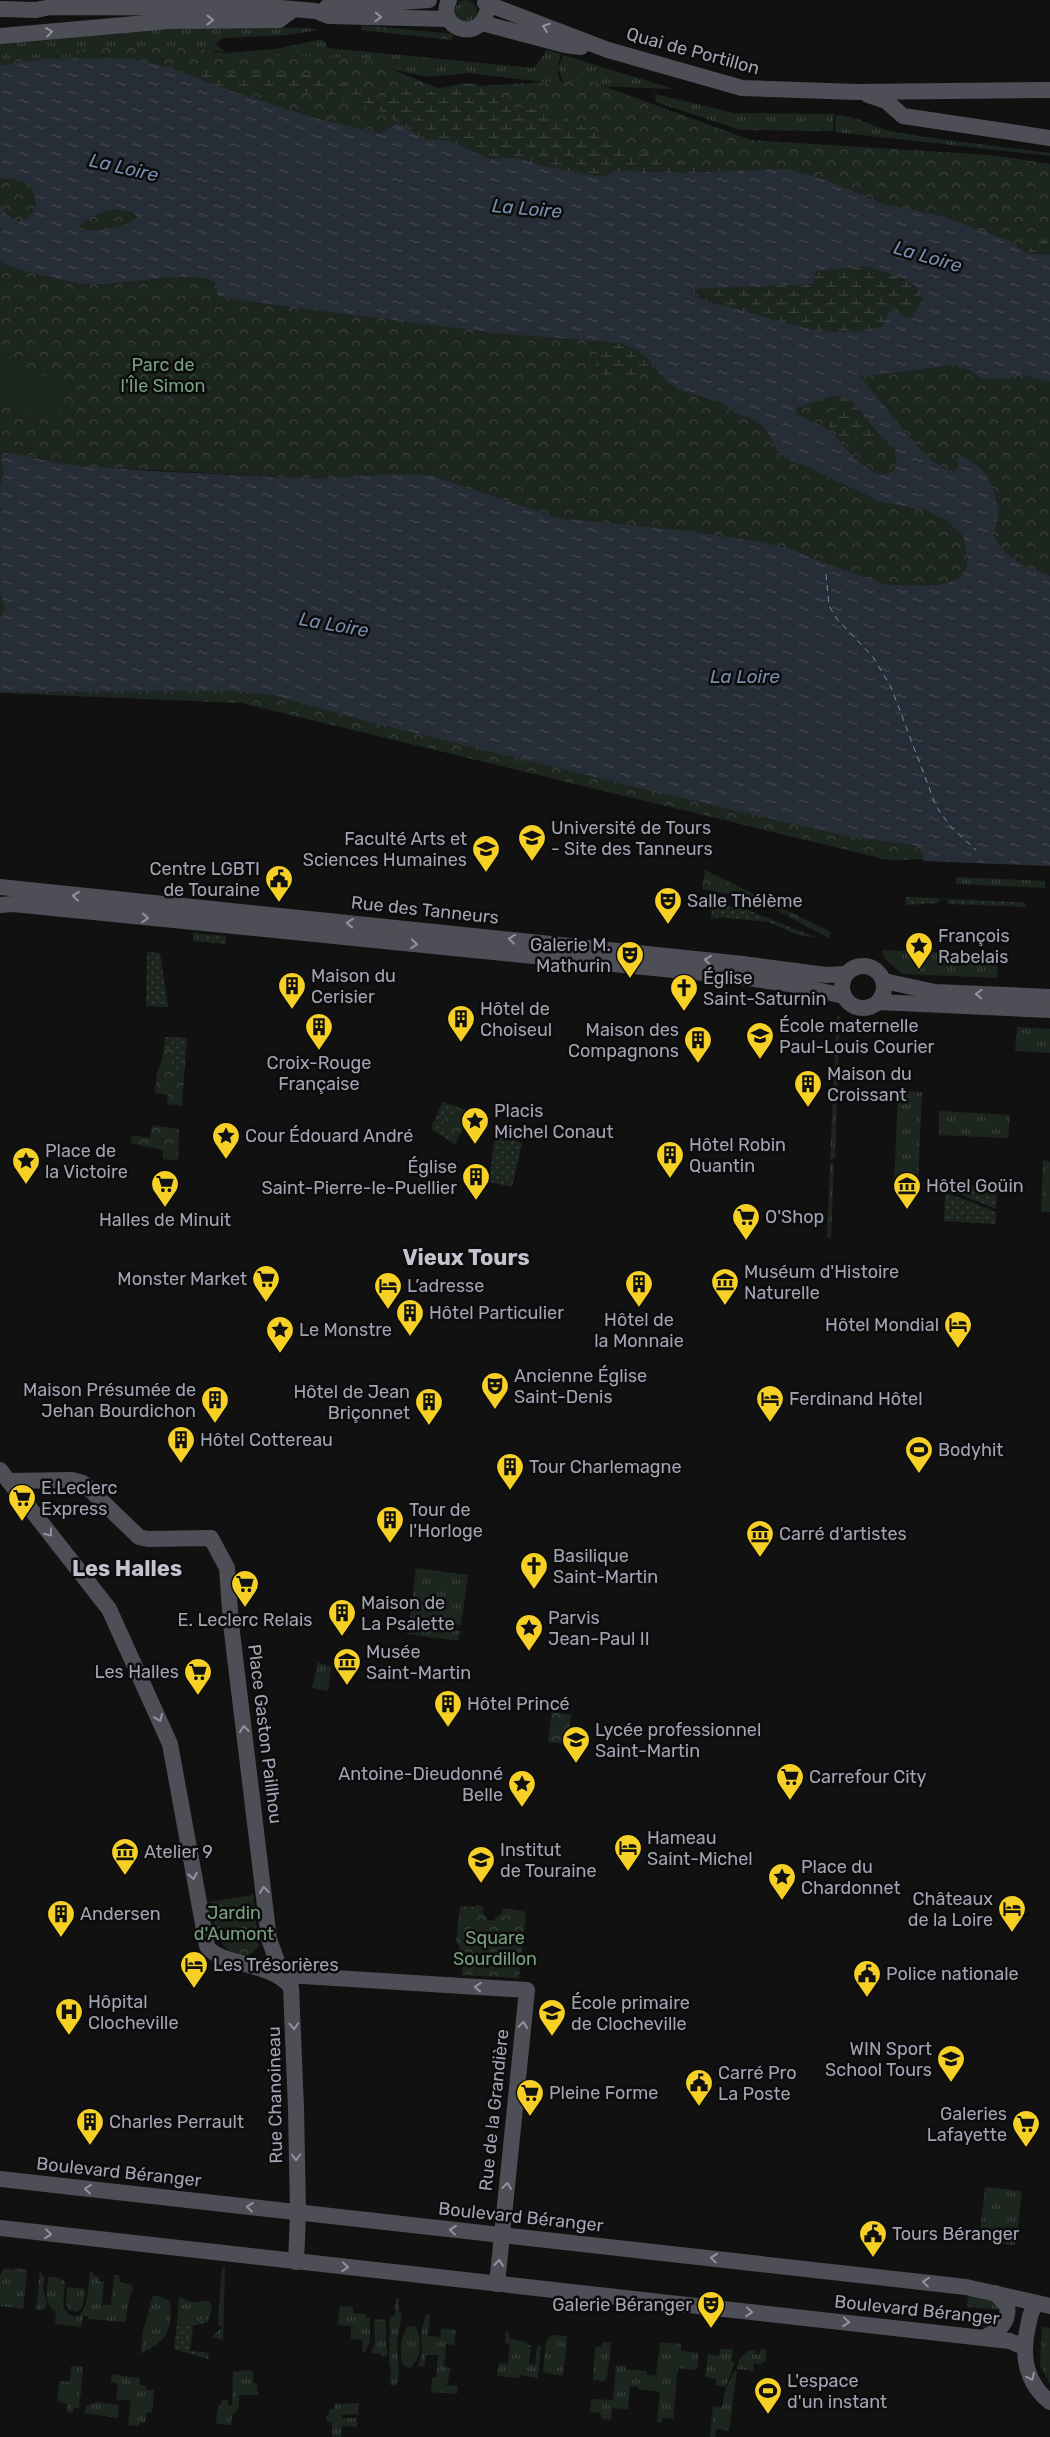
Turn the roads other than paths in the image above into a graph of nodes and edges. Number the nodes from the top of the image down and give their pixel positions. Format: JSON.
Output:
{"nodes":[{"id":1,"x":429,"y":0,"type":"edge"},
{"id":2,"x":449,"y":0,"type":"edge"},
{"id":3,"x":484,"y":1,"type":"edge"},
{"id":4,"x":1,"y":9,"type":"edge"},
{"id":5,"x":292,"y":11,"type":"junction"},
{"id":6,"x":322,"y":14,"type":"junction"},
{"id":7,"x":448,"y":19,"type":"junction"},
{"id":8,"x":482,"y":23,"type":"junction"},
{"id":9,"x":0,"y":36,"type":"edge"},
{"id":10,"x":608,"y":50,"type":"junction"},
{"id":11,"x":1050,"y":90,"type":"edge"},
{"id":12,"x":889,"y":91,"type":"junction"},
{"id":13,"x":857,"y":92,"type":"junction"},
{"id":14,"x":922,"y":118,"type":"junction"},
{"id":15,"x":1050,"y":138,"type":"edge"},
{"id":16,"x":0,"y":887,"type":"edge"},
{"id":17,"x":0,"y":905,"type":"edge"},
{"id":18,"x":845,"y":974,"type":"junction"},
{"id":19,"x":884,"y":981,"type":"junction"},
{"id":20,"x":844,"y":996,"type":"junction"},
{"id":21,"x":1050,"y":996,"type":"edge"},
{"id":22,"x":878,"y":1002,"type":"junction"},
{"id":23,"x":1050,"y":1010,"type":"edge"},
{"id":24,"x":4,"y":1475,"type":"edge"},
{"id":25,"x":269,"y":1938,"type":"junction"},
{"id":26,"x":246,"y":1963,"type":"junction"},
{"id":27,"x":286,"y":1977,"type":"junction"},
{"id":28,"x":0,"y":2179,"type":"edge"},
{"id":29,"x":298,"y":2212,"type":"junction"},
{"id":30,"x":0,"y":2228,"type":"edge"},
{"id":31,"x":502,"y":2235,"type":"junction"},
{"id":32,"x":296,"y":2262,"type":"junction"},
{"id":33,"x":497,"y":2284,"type":"junction"},
{"id":34,"x":994,"y":2293,"type":"junction"},
{"id":35,"x":1043,"y":2305,"type":"edge"},
{"id":36,"x":983,"y":2338,"type":"junction"},
{"id":37,"x":1024,"y":2347,"type":"junction"},
{"id":38,"x":1050,"y":2402,"type":"edge"}],
"edges":[{"from":1,"to":6,"type":"main road"},
{"from":2,"to":7,"type":"main road"},
{"from":3,"to":8,"type":"main road"},
{"from":10,"to":3,"type":"main road","name":"Quai de Portillon","one_way":true},
{"from":4,"to":5,"type":"main road"},
{"from":5,"to":6,"type":"main road"},
{"from":9,"to":5,"type":"main road","one_way":true},
{"from":6,"to":7,"type":"main road","one_way":true},
{"from":7,"to":8,"type":"main road"},
{"from":8,"to":10,"type":"main road","name":"Quai de Portillon"},
{"from":10,"to":13,"type":"main road","name":"Quai de Portillon"},
{"from":11,"to":12,"type":"main road","name":"Quai de Portillon"},
{"from":12,"to":13,"type":"main road","name":"Quai de Portillon"},
{"from":12,"to":14,"type":"main road","name":"Quai de Portillon"},
{"from":13,"to":14,"type":"main road","name":"Quai de Portillon"},
{"from":14,"to":15,"type":"main road","name":"Quai de Portillon"},
{"from":18,"to":16,"type":"main road","name":"Rue des Tanneurs","one_way":true},
{"from":17,"to":20,"type":"main road","name":"Rue des Tanneurs","one_way":true},
{"from":18,"to":19,"type":"main road"},
{"from":18,"to":20,"type":"main road"},
{"from":21,"to":19,"type":"main road","one_way":true},
{"from":19,"to":22,"type":"main road"},
{"from":20,"to":22,"type":"main road"},
{"from":22,"to":23,"type":"main road"},
{"from":25,"to":24,"type":"main road","name":"Place Gaston Paillhou","one_way":true},
{"from":24,"to":26,"type":"main road","one_way":true},
{"from":25,"to":26,"type":"main road"},
{"from":25,"to":27,"type":"main road","name":"Place Gaston Paillhou"},
{"from":26,"to":27,"type":"main road"},
{"from":27,"to":29,"type":"main road","name":"Rue Chanoineau","one_way":true},
{"from":31,"to":27,"type":"main road","name":"Rue de la Grandière","one_way":true},
{"from":29,"to":28,"type":"main road","name":"Boulevard Béranger","one_way":true},
{"from":31,"to":29,"type":"main road","name":"Boulevard Béranger","one_way":true},
{"from":29,"to":32,"type":"main road","name":"Rue Chanoineau"},
{"from":30,"to":32,"type":"main road","name":"Boulevard Béranger","one_way":true},
{"from":33,"to":31,"type":"main road","name":"Rue de la Grandière","one_way":true},
{"from":34,"to":31,"type":"main road","name":"Boulevard Béranger","one_way":true},
{"from":32,"to":33,"type":"main road","name":"Boulevard Béranger","one_way":true},
{"from":33,"to":36,"type":"main road","name":"Boulevard Béranger","one_way":true},
{"from":34,"to":35,"type":"main road","name":"Boulevard Béranger"},
{"from":34,"to":36,"type":"main road"},
{"from":35,"to":37,"type":"main road"},
{"from":36,"to":37,"type":"main road","name":"Boulevard Béranger"},
{"from":37,"to":38,"type":"main road","one_way":true}]}
